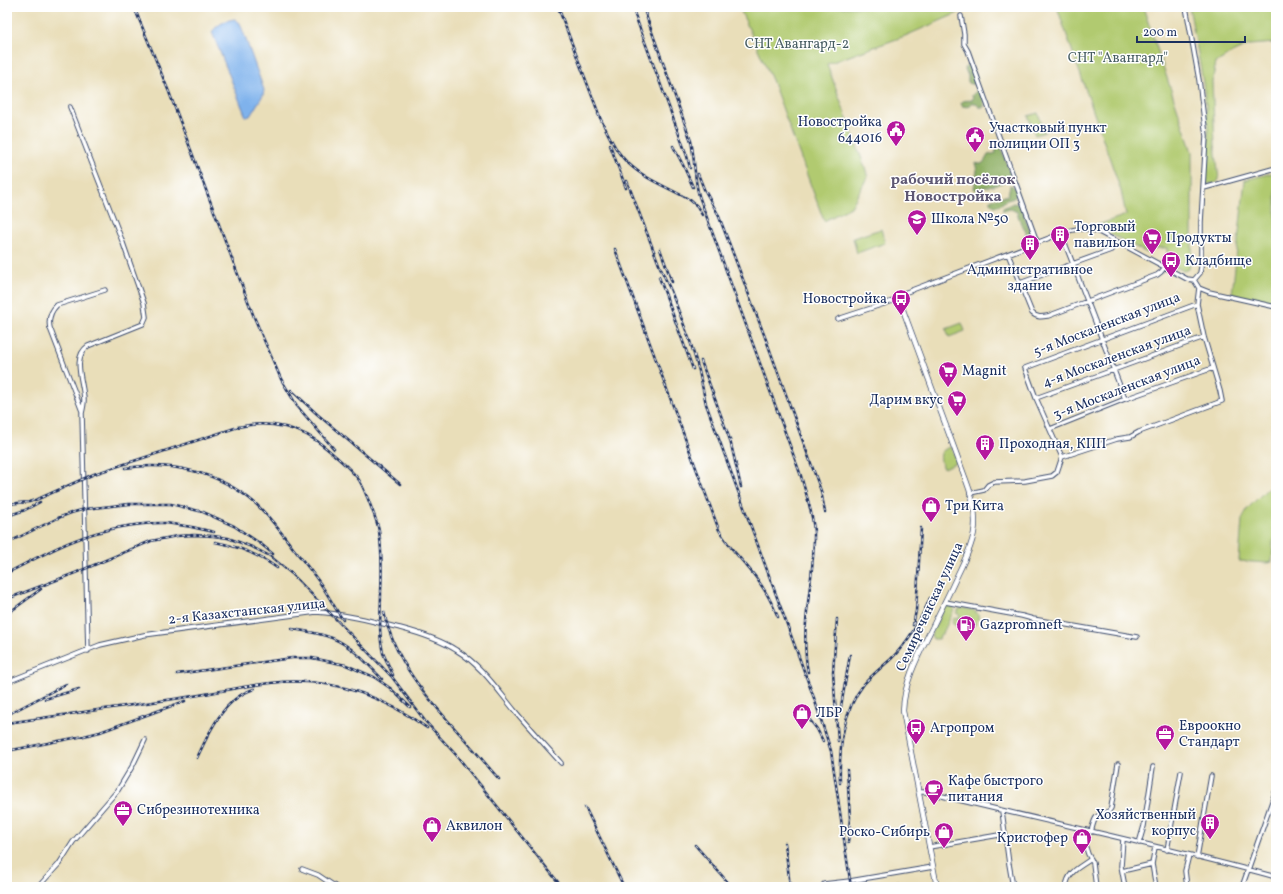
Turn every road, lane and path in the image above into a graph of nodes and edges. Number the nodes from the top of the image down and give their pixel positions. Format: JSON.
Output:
{"nodes":[{"id":1,"x":1186,"y":7,"type":"edge"},
{"id":2,"x":960,"y":16,"type":"dead end"},
{"id":3,"x":70,"y":107,"type":"dead end"},
{"id":4,"x":1276,"y":168,"type":"edge"},
{"id":5,"x":1204,"y":188,"type":"junction"},
{"id":6,"x":1061,"y":233,"type":"junction"},
{"id":7,"x":1113,"y":239,"type":"junction"},
{"id":8,"x":1037,"y":242,"type":"junction"},
{"id":9,"x":1008,"y":254,"type":"junction"},
{"id":10,"x":1073,"y":263,"type":"junction"},
{"id":11,"x":1165,"y":267,"type":"junction"},
{"id":12,"x":1194,"y":280,"type":"junction"},
{"id":13,"x":1020,"y":283,"type":"junction"},
{"id":14,"x":1199,"y":288,"type":"junction"},
{"id":15,"x":106,"y":290,"type":"dead end"},
{"id":16,"x":899,"y":299,"type":"junction"},
{"id":17,"x":1088,"y":302,"type":"junction"},
{"id":18,"x":1197,"y":304,"type":"junction"},
{"id":19,"x":1276,"y":307,"type":"edge"},
{"id":20,"x":838,"y":319,"type":"dead end"},
{"id":21,"x":1204,"y":337,"type":"junction"},
{"id":22,"x":1102,"y":339,"type":"junction"},
{"id":23,"x":1213,"y":368,"type":"junction"},
{"id":24,"x":1114,"y":369,"type":"junction"},
{"id":25,"x":1036,"y":398,"type":"junction"},
{"id":26,"x":1125,"y":399,"type":"junction"},
{"id":27,"x":82,"y":413,"type":"junction"},
{"id":28,"x":1050,"y":429,"type":"junction"},
{"id":29,"x":1062,"y":457,"type":"junction"},
{"id":30,"x":970,"y":492,"type":"junction"},
{"id":31,"x":945,"y":602,"type":"junction"},
{"id":32,"x":1137,"y":637,"type":"dead end"},
{"id":33,"x":88,"y":650,"type":"junction"},
{"id":34,"x":7,"y":682,"type":"edge"},
{"id":35,"x":145,"y":740,"type":"dead end"},
{"id":36,"x":561,"y":763,"type":"dead end"},
{"id":37,"x":1118,"y":764,"type":"dead end"},
{"id":38,"x":1153,"y":767,"type":"dead end"},
{"id":39,"x":1181,"y":772,"type":"dead end"},
{"id":40,"x":1211,"y":776,"type":"dead end"},
{"id":41,"x":1276,"y":790,"type":"edge"},
{"id":42,"x":918,"y":792,"type":"junction"},
{"id":43,"x":1002,"y":811,"type":"junction"},
{"id":44,"x":1080,"y":829,"type":"junction"},
{"id":45,"x":1091,"y":832,"type":"junction"},
{"id":46,"x":1005,"y":834,"type":"junction"},
{"id":47,"x":1123,"y":839,"type":"junction"},
{"id":48,"x":1139,"y":843,"type":"junction"},
{"id":49,"x":1155,"y":847,"type":"junction"},
{"id":50,"x":929,"y":848,"type":"junction"},
{"id":51,"x":1167,"y":850,"type":"junction"},
{"id":52,"x":1189,"y":855,"type":"junction"},
{"id":53,"x":1197,"y":857,"type":"junction"},
{"id":54,"x":1091,"y":859,"type":"junction"},
{"id":55,"x":1152,"y":864,"type":"junction"},
{"id":56,"x":933,"y":866,"type":"junction"},
{"id":57,"x":302,"y":869,"type":"dead end"},
{"id":58,"x":1248,"y":869,"type":"junction"},
{"id":59,"x":1122,"y":871,"type":"junction"},
{"id":60,"x":1276,"y":877,"type":"edge"},
{"id":61,"x":824,"y":884,"type":"dead end"},
{"id":62,"x":38,"y":887,"type":"edge"},
{"id":63,"x":336,"y":887,"type":"edge"},
{"id":64,"x":937,"y":887,"type":"edge"},
{"id":65,"x":1013,"y":887,"type":"edge"},
{"id":66,"x":1066,"y":887,"type":"edge"},
{"id":67,"x":1096,"y":887,"type":"edge"},
{"id":68,"x":1125,"y":887,"type":"edge"},
{"id":69,"x":1156,"y":887,"type":"edge"},
{"id":70,"x":1187,"y":887,"type":"edge"},
{"id":71,"x":1242,"y":887,"type":"edge"}],
"edges":[{"from":1,"to":5,"type":"street"},
{"from":2,"to":8,"type":"street"},
{"from":3,"to":27,"type":"street"},
{"from":4,"to":5,"type":"street"},
{"from":5,"to":12,"type":"street"},
{"from":6,"to":7,"type":"street"},
{"from":6,"to":8,"type":"street"},
{"from":6,"to":10,"type":"street"},
{"from":7,"to":10,"type":"street"},
{"from":7,"to":11,"type":"street"},
{"from":8,"to":9,"type":"street"},
{"from":9,"to":13,"type":"street"},
{"from":9,"to":16,"type":"street"},
{"from":10,"to":13,"type":"street"},
{"from":10,"to":17,"type":"street"},
{"from":11,"to":12,"type":"street"},
{"from":11,"to":17,"type":"street"},
{"from":12,"to":14,"type":"street"},
{"from":13,"to":17,"type":"street"},
{"from":14,"to":18,"type":"street"},
{"from":14,"to":19,"type":"street"},
{"from":15,"to":27,"type":"street"},
{"from":16,"to":20,"type":"street"},
{"from":16,"to":30,"type":"main road","name":"Семиреченская улица"},
{"from":17,"to":22,"type":"street"},
{"from":18,"to":21,"type":"street"},
{"from":18,"to":22,"type":"street","name":"5-я Москаленская улица"},
{"from":21,"to":23,"type":"street"},
{"from":21,"to":24,"type":"street","name":"4-я Москаленская улица"},
{"from":22,"to":24,"type":"street"},
{"from":22,"to":25,"type":"street","name":"5-я Москаленская улица"},
{"from":23,"to":26,"type":"street","name":"3-я Москаленская улица"},
{"from":23,"to":29,"type":"street"},
{"from":24,"to":25,"type":"street","name":"4-я Москаленская улица"},
{"from":24,"to":26,"type":"street"},
{"from":25,"to":28,"type":"street"},
{"from":26,"to":28,"type":"street","name":"3-я Москаленская улица"},
{"from":27,"to":33,"type":"street"},
{"from":28,"to":29,"type":"street"},
{"from":29,"to":30,"type":"street"},
{"from":30,"to":31,"type":"main road","name":"Семиреченская улица"},
{"from":31,"to":32,"type":"street"},
{"from":31,"to":42,"type":"main road","name":"Семиреченская улица"},
{"from":33,"to":34,"type":"street","name":"2-я Казахстанская улица"},
{"from":33,"to":36,"type":"street","name":"2-я Казахстанская улица"},
{"from":35,"to":62,"type":"street"},
{"from":37,"to":45,"type":"street"},
{"from":38,"to":48,"type":"street"},
{"from":39,"to":51,"type":"street"},
{"from":40,"to":53,"type":"street"},
{"from":41,"to":58,"type":"street"},
{"from":42,"to":43,"type":"street"},
{"from":42,"to":50,"type":"main road","name":"Семиреченская улица"},
{"from":43,"to":44,"type":"street"},
{"from":43,"to":46,"type":"street"},
{"from":44,"to":45,"type":"street"},
{"from":44,"to":54,"type":"street"},
{"from":45,"to":47,"type":"street"},
{"from":46,"to":50,"type":"street"},
{"from":46,"to":65,"type":"street"},
{"from":47,"to":48,"type":"street"},
{"from":47,"to":59,"type":"street"},
{"from":48,"to":49,"type":"street"},
{"from":49,"to":51,"type":"street"},
{"from":49,"to":55,"type":"street"},
{"from":50,"to":56,"type":"main road","name":"Семиреченская улица"},
{"from":51,"to":52,"type":"street"},
{"from":52,"to":53,"type":"street"},
{"from":52,"to":70,"type":"street"},
{"from":53,"to":58,"type":"street"},
{"from":54,"to":66,"type":"street"},
{"from":54,"to":67,"type":"street"},
{"from":55,"to":59,"type":"street"},
{"from":55,"to":69,"type":"street"},
{"from":56,"to":61,"type":"street"},
{"from":56,"to":64,"type":"main road","name":"Семиреченская улица"},
{"from":57,"to":63,"type":"street"},
{"from":58,"to":60,"type":"street"},
{"from":58,"to":71,"type":"street"},
{"from":59,"to":68,"type":"street"}]}
